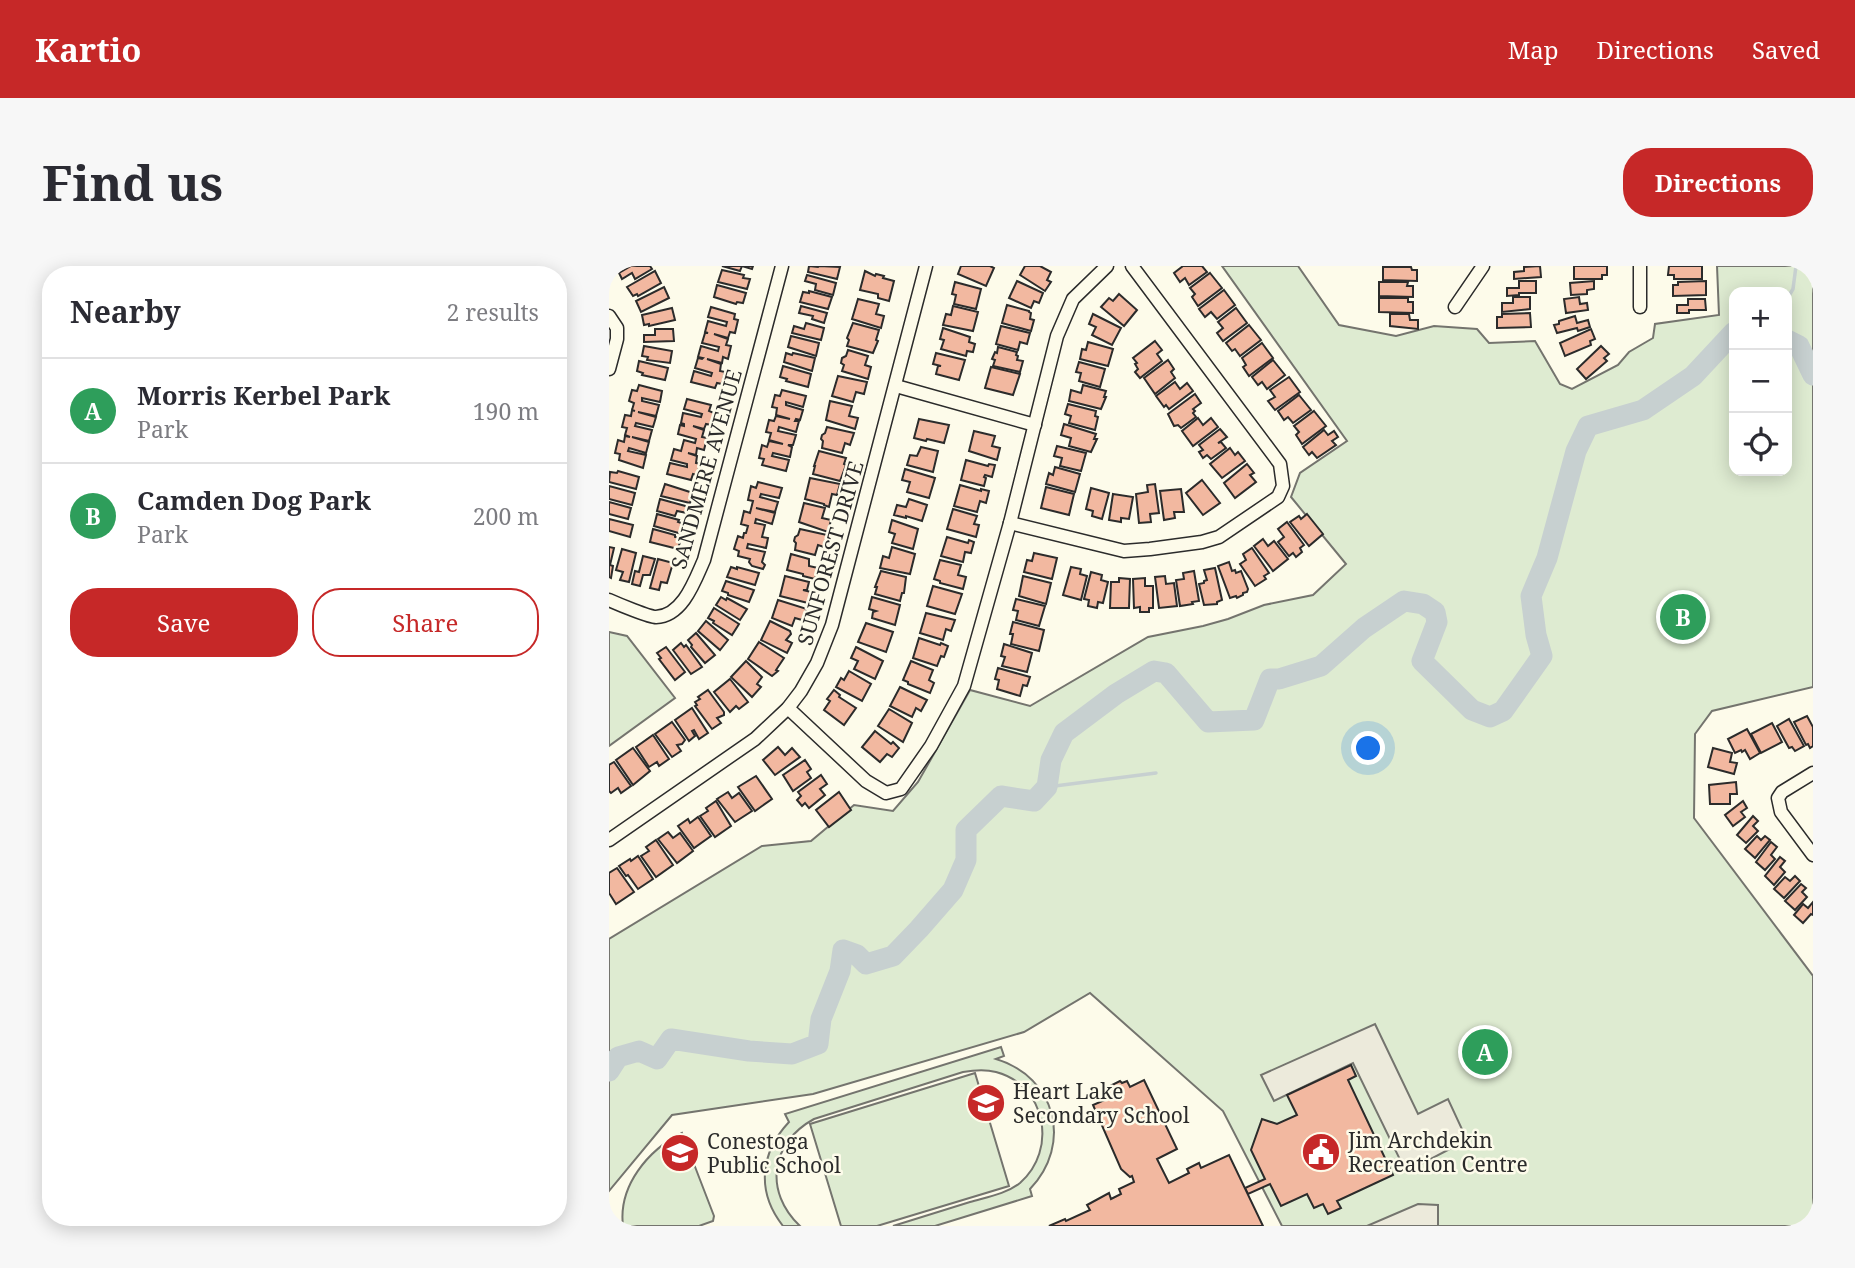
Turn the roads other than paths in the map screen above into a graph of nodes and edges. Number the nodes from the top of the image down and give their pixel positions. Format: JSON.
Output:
{"nodes":[{"id":1,"x":782,"y":266,"type":"edge"},
{"id":2,"x":926,"y":266,"type":"edge"},
{"id":3,"x":1107,"y":266,"type":"edge"},
{"id":4,"x":1132,"y":266,"type":"edge"},
{"id":5,"x":1483,"y":266,"type":"edge"},
{"id":6,"x":1640,"y":266,"type":"edge"},
{"id":7,"x":1455,"y":307,"type":"dead end"},
{"id":8,"x":1640,"y":307,"type":"dead end"},
{"id":9,"x":609,"y":316,"type":"edge"},
{"id":10,"x":609,"y":369,"type":"edge"},
{"id":11,"x":896,"y":386,"type":"junction"},
{"id":12,"x":1035,"y":425,"type":"junction"},
{"id":13,"x":1010,"y":523,"type":"junction"},
{"id":14,"x":609,"y":600,"type":"edge"},
{"id":15,"x":788,"y":708,"type":"junction"},
{"id":16,"x":1813,"y":773,"type":"edge"},
{"id":17,"x":609,"y":840,"type":"edge"},
{"id":18,"x":1813,"y":855,"type":"edge"}],
"edges":[{"from":1,"to":14,"type":"street","name":"SANDMERE AVENUE"},
{"from":2,"to":11,"type":"street","name":"SUNFOREST DRIVE"},
{"from":3,"to":12,"type":"street"},
{"from":4,"to":13,"type":"street"},
{"from":5,"to":7,"type":"street"},
{"from":6,"to":8,"type":"street"},
{"from":9,"to":10,"type":"street"},
{"from":11,"to":12,"type":"street"},
{"from":11,"to":15,"type":"street","name":"SUNFOREST DRIVE"},
{"from":12,"to":13,"type":"street"},
{"from":13,"to":15,"type":"street"},
{"from":15,"to":17,"type":"street","name":"SUNFOREST DRIVE"},
{"from":16,"to":18,"type":"street"}]}
